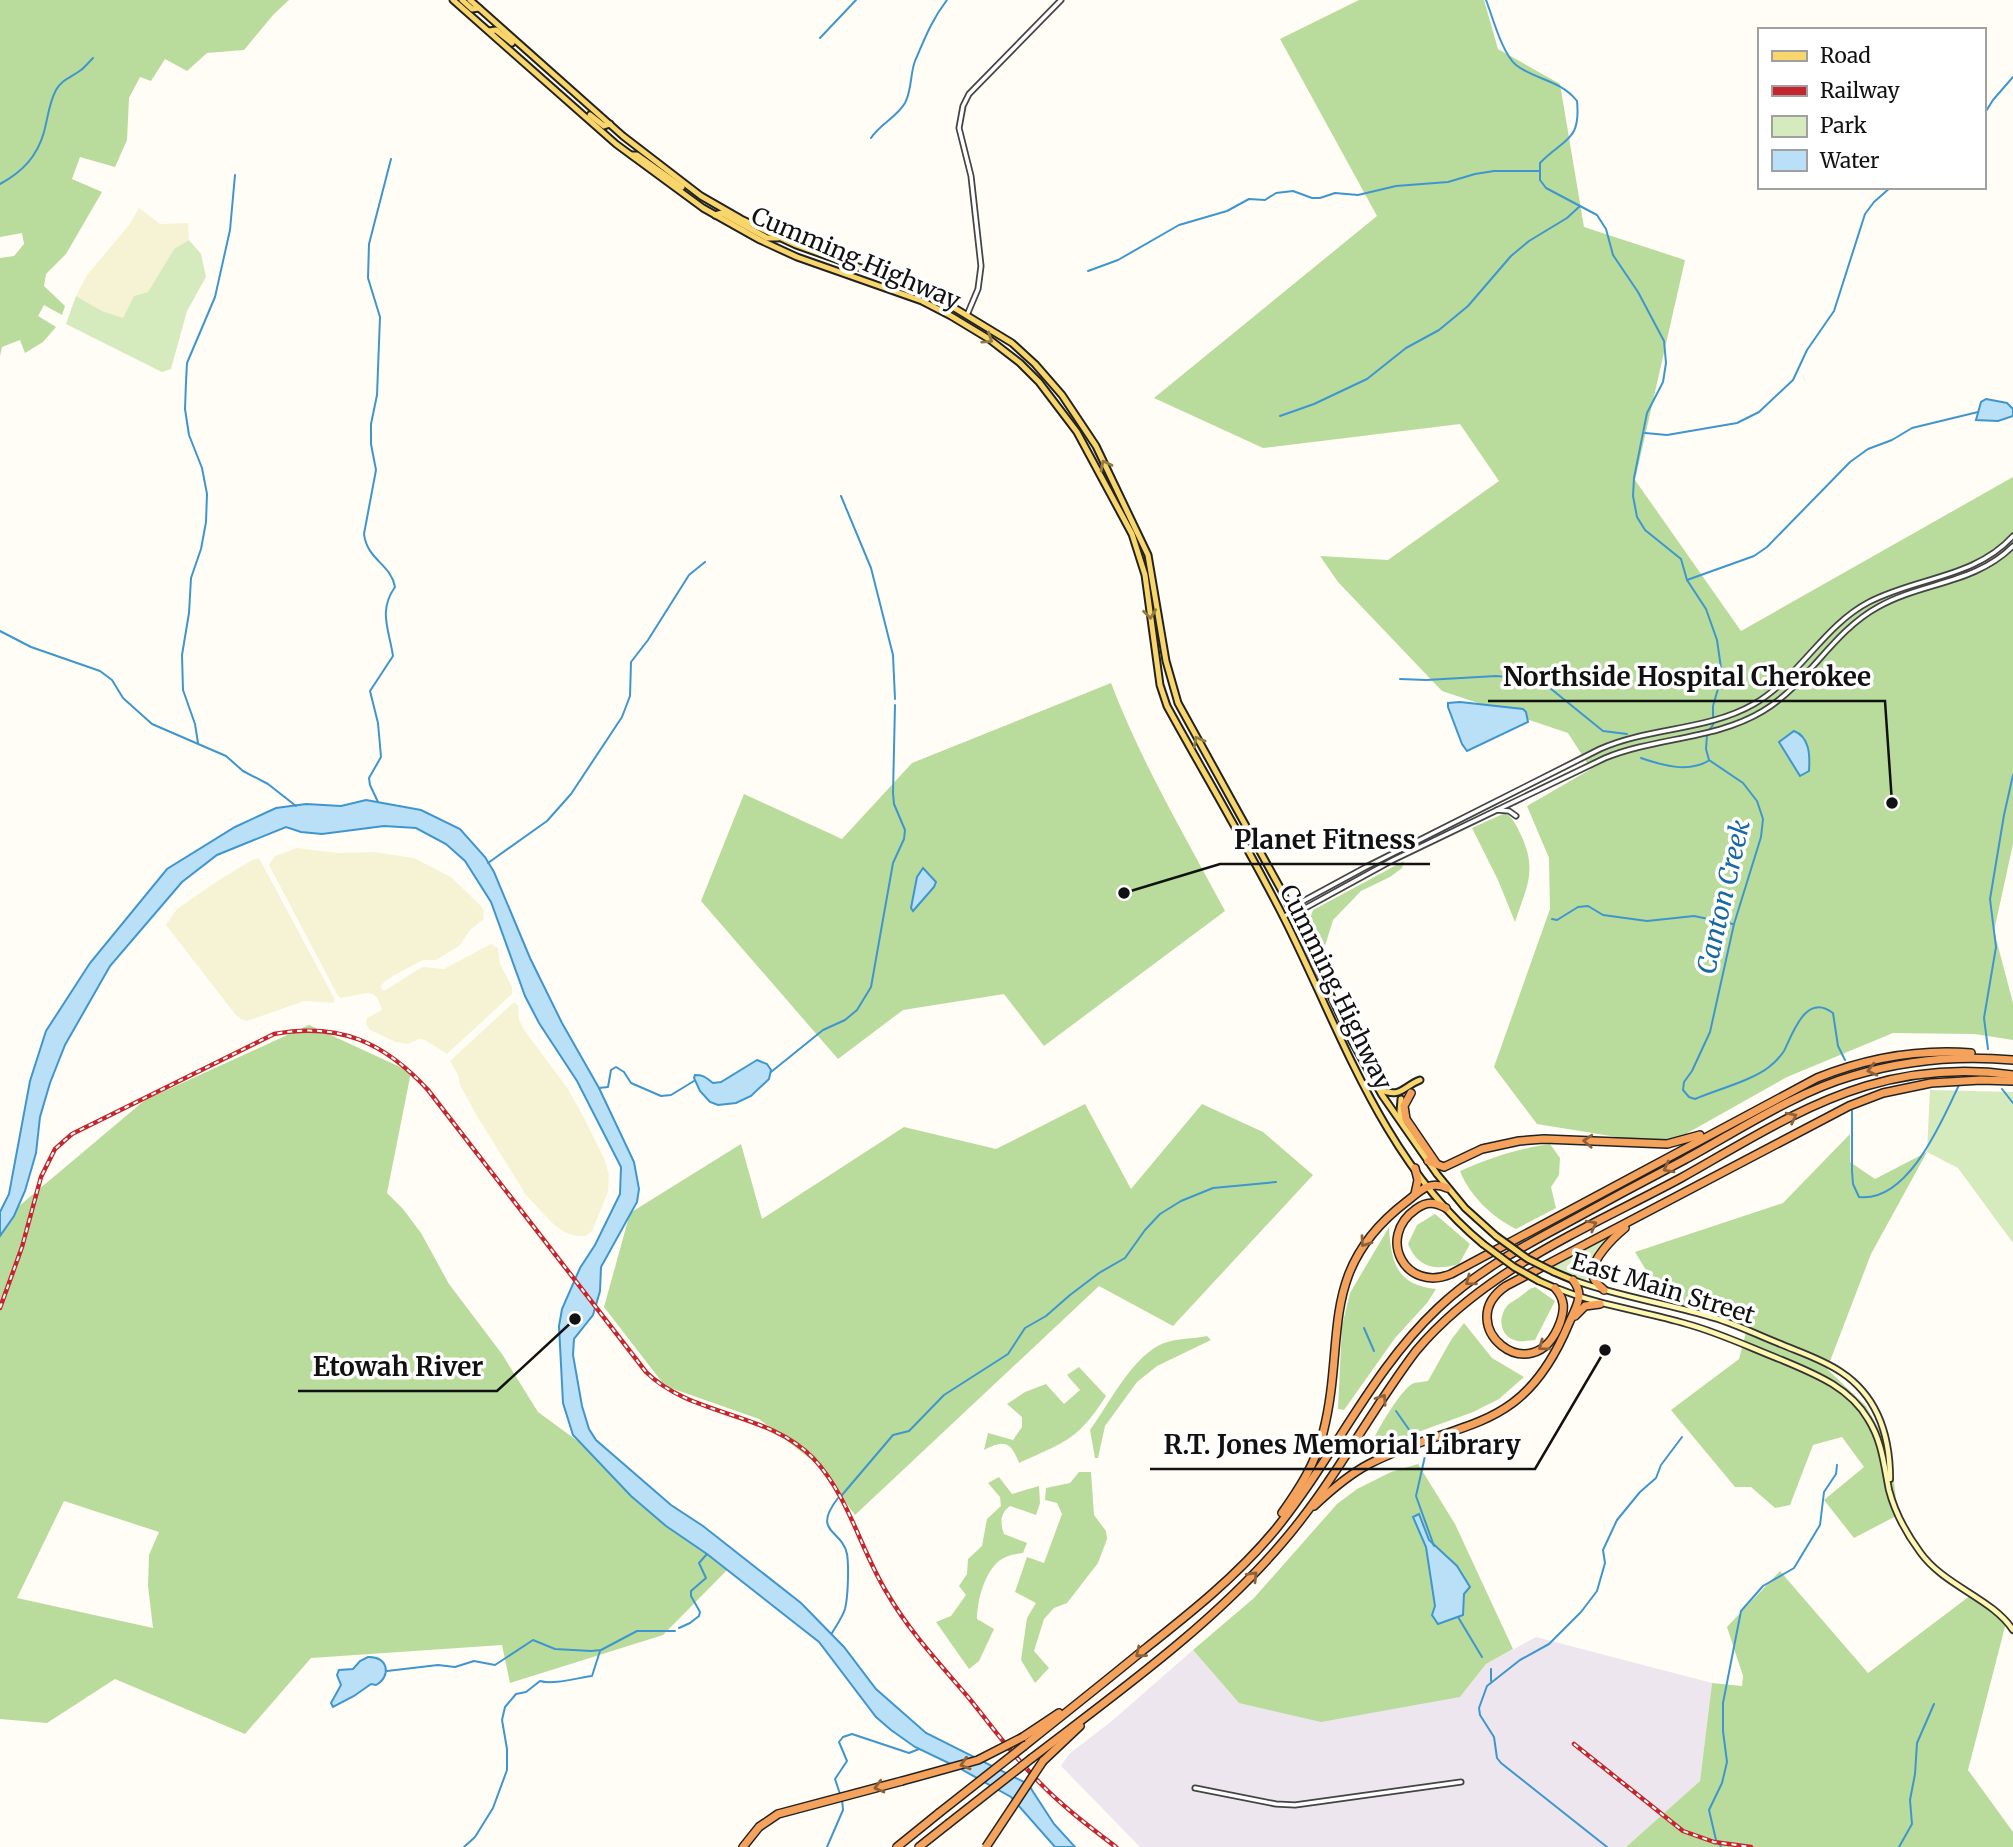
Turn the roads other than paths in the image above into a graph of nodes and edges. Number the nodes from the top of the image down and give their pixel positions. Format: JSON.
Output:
{"nodes":[{"id":1,"x":453,"y":0,"type":"edge"},
{"id":2,"x":462,"y":0,"type":"edge"},
{"id":3,"x":470,"y":0,"type":"edge"},
{"id":4,"x":1061,"y":0,"type":"edge"},
{"id":5,"x":480,"y":8,"type":"junction"},
{"id":6,"x":489,"y":31,"type":"junction"},
{"id":7,"x":536,"y":60,"type":"junction"},
{"id":8,"x":552,"y":86,"type":"junction"},
{"id":9,"x":610,"y":124,"type":"junction"},
{"id":10,"x":631,"y":155,"type":"junction"},
{"id":11,"x":697,"y":193,"type":"junction"},
{"id":12,"x":715,"y":215,"type":"junction"},
{"id":13,"x":779,"y":238,"type":"junction"},
{"id":14,"x":967,"y":314,"type":"junction"},
{"id":15,"x":1096,"y":446,"type":"junction"},
{"id":16,"x":1088,"y":450,"type":"junction"},
{"id":17,"x":2013,"y":536,"type":"edge"},
{"id":18,"x":2013,"y":546,"type":"edge"},
{"id":19,"x":1614,"y":743,"type":"junction"},
{"id":20,"x":1618,"y":753,"type":"junction"},
{"id":21,"x":1495,"y":810,"type":"junction"},
{"id":22,"x":1516,"y":816,"type":"dead end"},
{"id":23,"x":1339,"y":881,"type":"junction"},
{"id":24,"x":1334,"y":892,"type":"junction"},
{"id":25,"x":1292,"y":912,"type":"junction"},
{"id":26,"x":1283,"y":917,"type":"junction"},
{"id":27,"x":1337,"y":1009,"type":"junction"},
{"id":28,"x":1352,"y":1041,"type":"junction"},
{"id":29,"x":2013,"y":1060,"type":"edge"},
{"id":30,"x":2013,"y":1075,"type":"edge"},
{"id":31,"x":1420,"y":1080,"type":"dead end"},
{"id":32,"x":2013,"y":1081,"type":"edge"},
{"id":33,"x":1378,"y":1088,"type":"junction"},
{"id":34,"x":1410,"y":1093,"type":"dead end"},
{"id":35,"x":1401,"y":1099,"type":"dead end"},
{"id":36,"x":1402,"y":1124,"type":"junction"},
{"id":37,"x":1727,"y":1125,"type":"junction"},
{"id":38,"x":1465,"y":1157,"type":"junction"},
{"id":39,"x":1428,"y":1161,"type":"junction"},
{"id":40,"x":1415,"y":1168,"type":"junction"},
{"id":41,"x":1427,"y":1185,"type":"junction"},
{"id":42,"x":1447,"y":1188,"type":"junction"},
{"id":43,"x":1414,"y":1195,"type":"junction"},
{"id":44,"x":1446,"y":1208,"type":"junction"},
{"id":45,"x":1646,"y":1214,"type":"junction"},
{"id":46,"x":1528,"y":1259,"type":"joint"},
{"id":47,"x":1514,"y":1267,"type":"joint"},
{"id":48,"x":1573,"y":1280,"type":"junction"},
{"id":49,"x":1555,"y":1288,"type":"junction"},
{"id":50,"x":1604,"y":1290,"type":"junction"},
{"id":51,"x":1580,"y":1298,"type":"junction"},
{"id":52,"x":1600,"y":1304,"type":"junction"},
{"id":53,"x":1570,"y":1322,"type":"junction"},
{"id":54,"x":1895,"y":1508,"type":"junction"},
{"id":55,"x":1303,"y":1516,"type":"junction"},
{"id":56,"x":1237,"y":1571,"type":"junction"},
{"id":57,"x":2013,"y":1630,"type":"edge"},
{"id":58,"x":1163,"y":1655,"type":"junction"},
{"id":59,"x":1092,"y":1692,"type":"junction"},
{"id":60,"x":1461,"y":1782,"type":"dead end"},
{"id":61,"x":1195,"y":1788,"type":"dead end"},
{"id":62,"x":743,"y":1847,"type":"edge"},
{"id":63,"x":897,"y":1847,"type":"edge"},
{"id":64,"x":919,"y":1847,"type":"edge"},
{"id":65,"x":986,"y":1847,"type":"edge"}],
"edges":[{"from":1,"to":6,"type":"main road","name":"Cumming Highway"},
{"from":2,"to":5,"type":"main road"},
{"from":3,"to":5,"type":"main road","name":"Cumming Highway"},
{"from":4,"to":14,"type":"street"},
{"from":5,"to":7,"type":"main road","name":"Cumming Highway"},
{"from":6,"to":7,"type":"main road"},
{"from":6,"to":8,"type":"main road","name":"Cumming Highway"},
{"from":7,"to":9,"type":"main road","name":"Cumming Highway"},
{"from":8,"to":9,"type":"main road"},
{"from":8,"to":10,"type":"main road","name":"Cumming Highway"},
{"from":9,"to":11,"type":"main road","name":"Cumming Highway"},
{"from":10,"to":11,"type":"main road"},
{"from":10,"to":12,"type":"main road","name":"Cumming Highway"},
{"from":11,"to":13,"type":"main road","name":"Cumming Highway"},
{"from":12,"to":13,"type":"main road"},
{"from":12,"to":16,"type":"main road","name":"Cumming Highway","one_way":true},
{"from":13,"to":14,"type":"main road","name":"Cumming Highway"},
{"from":14,"to":15,"type":"main road","name":"Cumming Highway"},
{"from":15,"to":16,"type":"main road"},
{"from":25,"to":15,"type":"main road","name":"Cumming Highway","one_way":true},
{"from":16,"to":26,"type":"main road","name":"Cumming Highway","one_way":true},
{"from":17,"to":19,"type":"street"},
{"from":18,"to":20,"type":"street"},
{"from":19,"to":20,"type":"street"},
{"from":19,"to":23,"type":"street"},
{"from":20,"to":21,"type":"street"},
{"from":21,"to":22,"type":"street"},
{"from":21,"to":24,"type":"street"},
{"from":23,"to":24,"type":"street"},
{"from":23,"to":25,"type":"street"},
{"from":24,"to":25,"type":"street"},
{"from":25,"to":26,"type":"street"},
{"from":25,"to":27,"type":"main road","name":"Cumming Highway"},
{"from":26,"to":40,"type":"main road","name":"Cumming Highway"},
{"from":27,"to":28,"type":"main road","name":"Cumming Highway"},
{"from":27,"to":28,"type":"main road"},
{"from":28,"to":33,"type":"main road","name":"Cumming Highway"},
{"from":29,"to":37,"type":"highway"},
{"from":29,"to":56,"type":"highway","one_way":true},
{"from":55,"to":30,"type":"highway","one_way":true},
{"from":31,"to":33,"type":"main road"},
{"from":32,"to":45,"type":"highway"},
{"from":33,"to":36,"type":"main road","name":"Cumming Highway"},
{"from":34,"to":38,"type":"highway"},
{"from":35,"to":36,"type":"main road"},
{"from":36,"to":39,"type":"main road","name":"Cumming Highway"},
{"from":37,"to":38,"type":"highway","one_way":true},
{"from":37,"to":44,"type":"highway"},
{"from":38,"to":39,"type":"highway"},
{"from":39,"to":42,"type":"main road","name":"Cumming Highway"},
{"from":40,"to":41,"type":"main road","name":"Cumming Highway"},
{"from":40,"to":43,"type":"highway"},
{"from":41,"to":42,"type":"highway"},
{"from":41,"to":43,"type":"highway"},
{"from":41,"to":44,"type":"main road","name":"Cumming Highway"},
{"from":42,"to":46,"type":"main road","name":"Cumming Highway","bridge":true},
{"from":43,"to":56,"type":"highway","one_way":true},
{"from":44,"to":47,"type":"main road","name":"Cumming Highway","bridge":true},
{"from":49,"to":45,"type":"highway","one_way":true},
{"from":45,"to":50,"type":"highway"},
{"from":46,"to":48,"type":"main road","name":"East Main Street","bridge":true},
{"from":47,"to":49,"type":"main road","name":"East Main Street","bridge":true},
{"from":48,"to":50,"type":"main road","name":"East Main Street"},
{"from":48,"to":51,"type":"highway"},
{"from":49,"to":51,"type":"main road","name":"East Main Street"},
{"from":50,"to":54,"type":"main road","name":"East Main Street"},
{"from":51,"to":52,"type":"main road","name":"East Main Street"},
{"from":51,"to":53,"type":"highway"},
{"from":52,"to":53,"type":"highway"},
{"from":52,"to":54,"type":"main road","name":"East Main Street"},
{"from":53,"to":55,"type":"highway"},
{"from":54,"to":57,"type":"main road","name":"East Main Street"},
{"from":58,"to":55,"type":"highway","one_way":true},
{"from":56,"to":59,"type":"highway","one_way":true},
{"from":58,"to":64,"type":"highway","bridge":true},
{"from":58,"to":65,"type":"highway","bridge":true},
{"from":59,"to":62,"type":"highway","one_way":true,"bridge":true},
{"from":59,"to":63,"type":"highway","bridge":true},
{"from":60,"to":61,"type":"street"}]}
